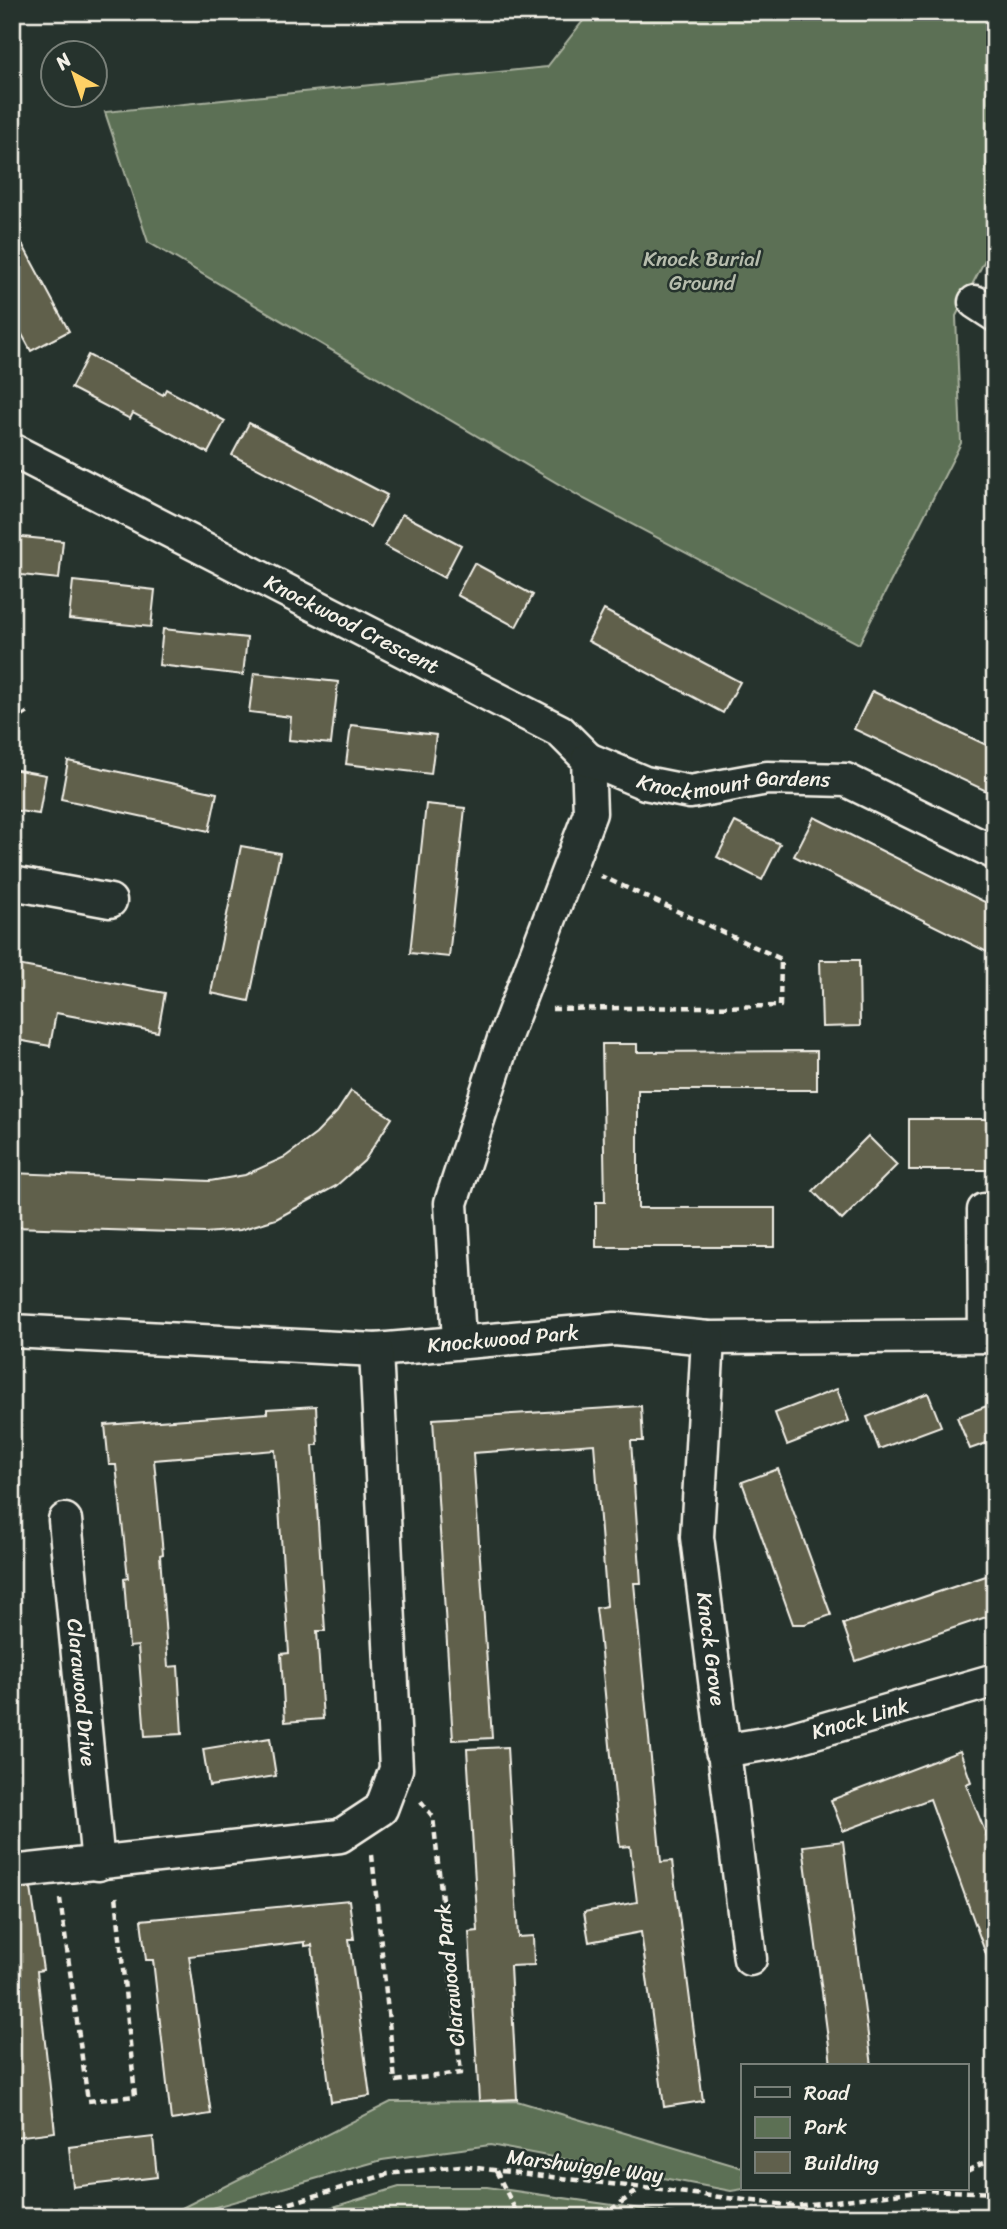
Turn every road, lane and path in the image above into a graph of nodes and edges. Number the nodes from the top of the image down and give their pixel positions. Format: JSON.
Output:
{"nodes":[{"id":1,"x":12,"y":450,"type":"edge"},
{"id":2,"x":31,"y":710,"type":"dead end"},
{"id":3,"x":12,"y":723,"type":"edge"},
{"id":4,"x":587,"y":759,"type":"junction"},
{"id":5,"x":995,"y":853,"type":"edge"},
{"id":6,"x":572,"y":862,"type":"junction"},
{"id":7,"x":12,"y":883,"type":"edge"},
{"id":8,"x":110,"y":901,"type":"dead end"},
{"id":9,"x":516,"y":1009,"type":"junction"},
{"id":10,"x":984,"y":1210,"type":"dead end"},
{"id":11,"x":12,"y":1331,"type":"edge"},
{"id":12,"x":990,"y":1336,"type":"edge"},
{"id":13,"x":708,"y":1338,"type":"junction"},
{"id":14,"x":459,"y":1341,"type":"junction"},
{"id":15,"x":376,"y":1350,"type":"junction"},
{"id":16,"x":65,"y":1520,"type":"dead end"},
{"id":17,"x":995,"y":1680,"type":"edge"},
{"id":18,"x":722,"y":1751,"type":"junction"},
{"id":19,"x":396,"y":1769,"type":"junction"},
{"id":20,"x":368,"y":1818,"type":"junction"},
{"id":21,"x":105,"y":1863,"type":"junction"},
{"id":22,"x":56,"y":1868,"type":"junction"},
{"id":23,"x":12,"y":1872,"type":"edge"},
{"id":24,"x":750,"y":1959,"type":"dead end"},
{"id":25,"x":995,"y":2157,"type":"edge"},
{"id":26,"x":968,"y":2170,"type":"edge"},
{"id":27,"x":496,"y":2171,"type":"junction"},
{"id":28,"x":639,"y":2189,"type":"junction"},
{"id":29,"x":921,"y":2190,"type":"edge"},
{"id":30,"x":946,"y":2190,"type":"edge"},
{"id":31,"x":995,"y":2193,"type":"edge"},
{"id":32,"x":244,"y":2217,"type":"edge"},
{"id":33,"x":519,"y":2217,"type":"edge"},
{"id":34,"x":601,"y":2217,"type":"edge"}],
"edges":[{"from":1,"to":4,"type":"street","name":"Knockwood Crescent"},
{"from":2,"to":3,"type":"path"},
{"from":4,"to":5,"type":"street","name":"Knockmount Gardens"},
{"from":4,"to":6,"type":"street"},
{"from":6,"to":9,"type":"street"},
{"from":6,"to":9,"type":"path"},
{"from":7,"to":8,"type":"street"},
{"from":9,"to":14,"type":"street"},
{"from":10,"to":12,"type":"street"},
{"from":11,"to":15,"type":"street","name":"Knockwood Park"},
{"from":12,"to":13,"type":"street","name":"Knockwood Park"},
{"from":13,"to":14,"type":"street","name":"Knockwood Park"},
{"from":13,"to":18,"type":"street","name":"Knock Grove"},
{"from":14,"to":15,"type":"street","name":"Knockwood Park"},
{"from":15,"to":19,"type":"street"},
{"from":16,"to":21,"type":"street","name":"Clarawood Drive"},
{"from":17,"to":18,"type":"street","name":"Knock Link"},
{"from":18,"to":24,"type":"street","name":"Knock Grove"},
{"from":19,"to":20,"type":"street"},
{"from":19,"to":20,"type":"path","name":"Clarawood Park"},
{"from":20,"to":21,"type":"street"},
{"from":21,"to":22,"type":"street"},
{"from":21,"to":22,"type":"path"},
{"from":22,"to":23,"type":"street"},
{"from":25,"to":26,"type":"path"},
{"from":27,"to":28,"type":"path","name":"Marshwiggle Way"},
{"from":27,"to":32,"type":"path","name":"Marshwiggle Way"},
{"from":27,"to":33,"type":"path"},
{"from":28,"to":29,"type":"path","name":"Marshwiggle Way"},
{"from":28,"to":34,"type":"path"},
{"from":30,"to":31,"type":"path","name":"Marshwiggle Way"}]}
